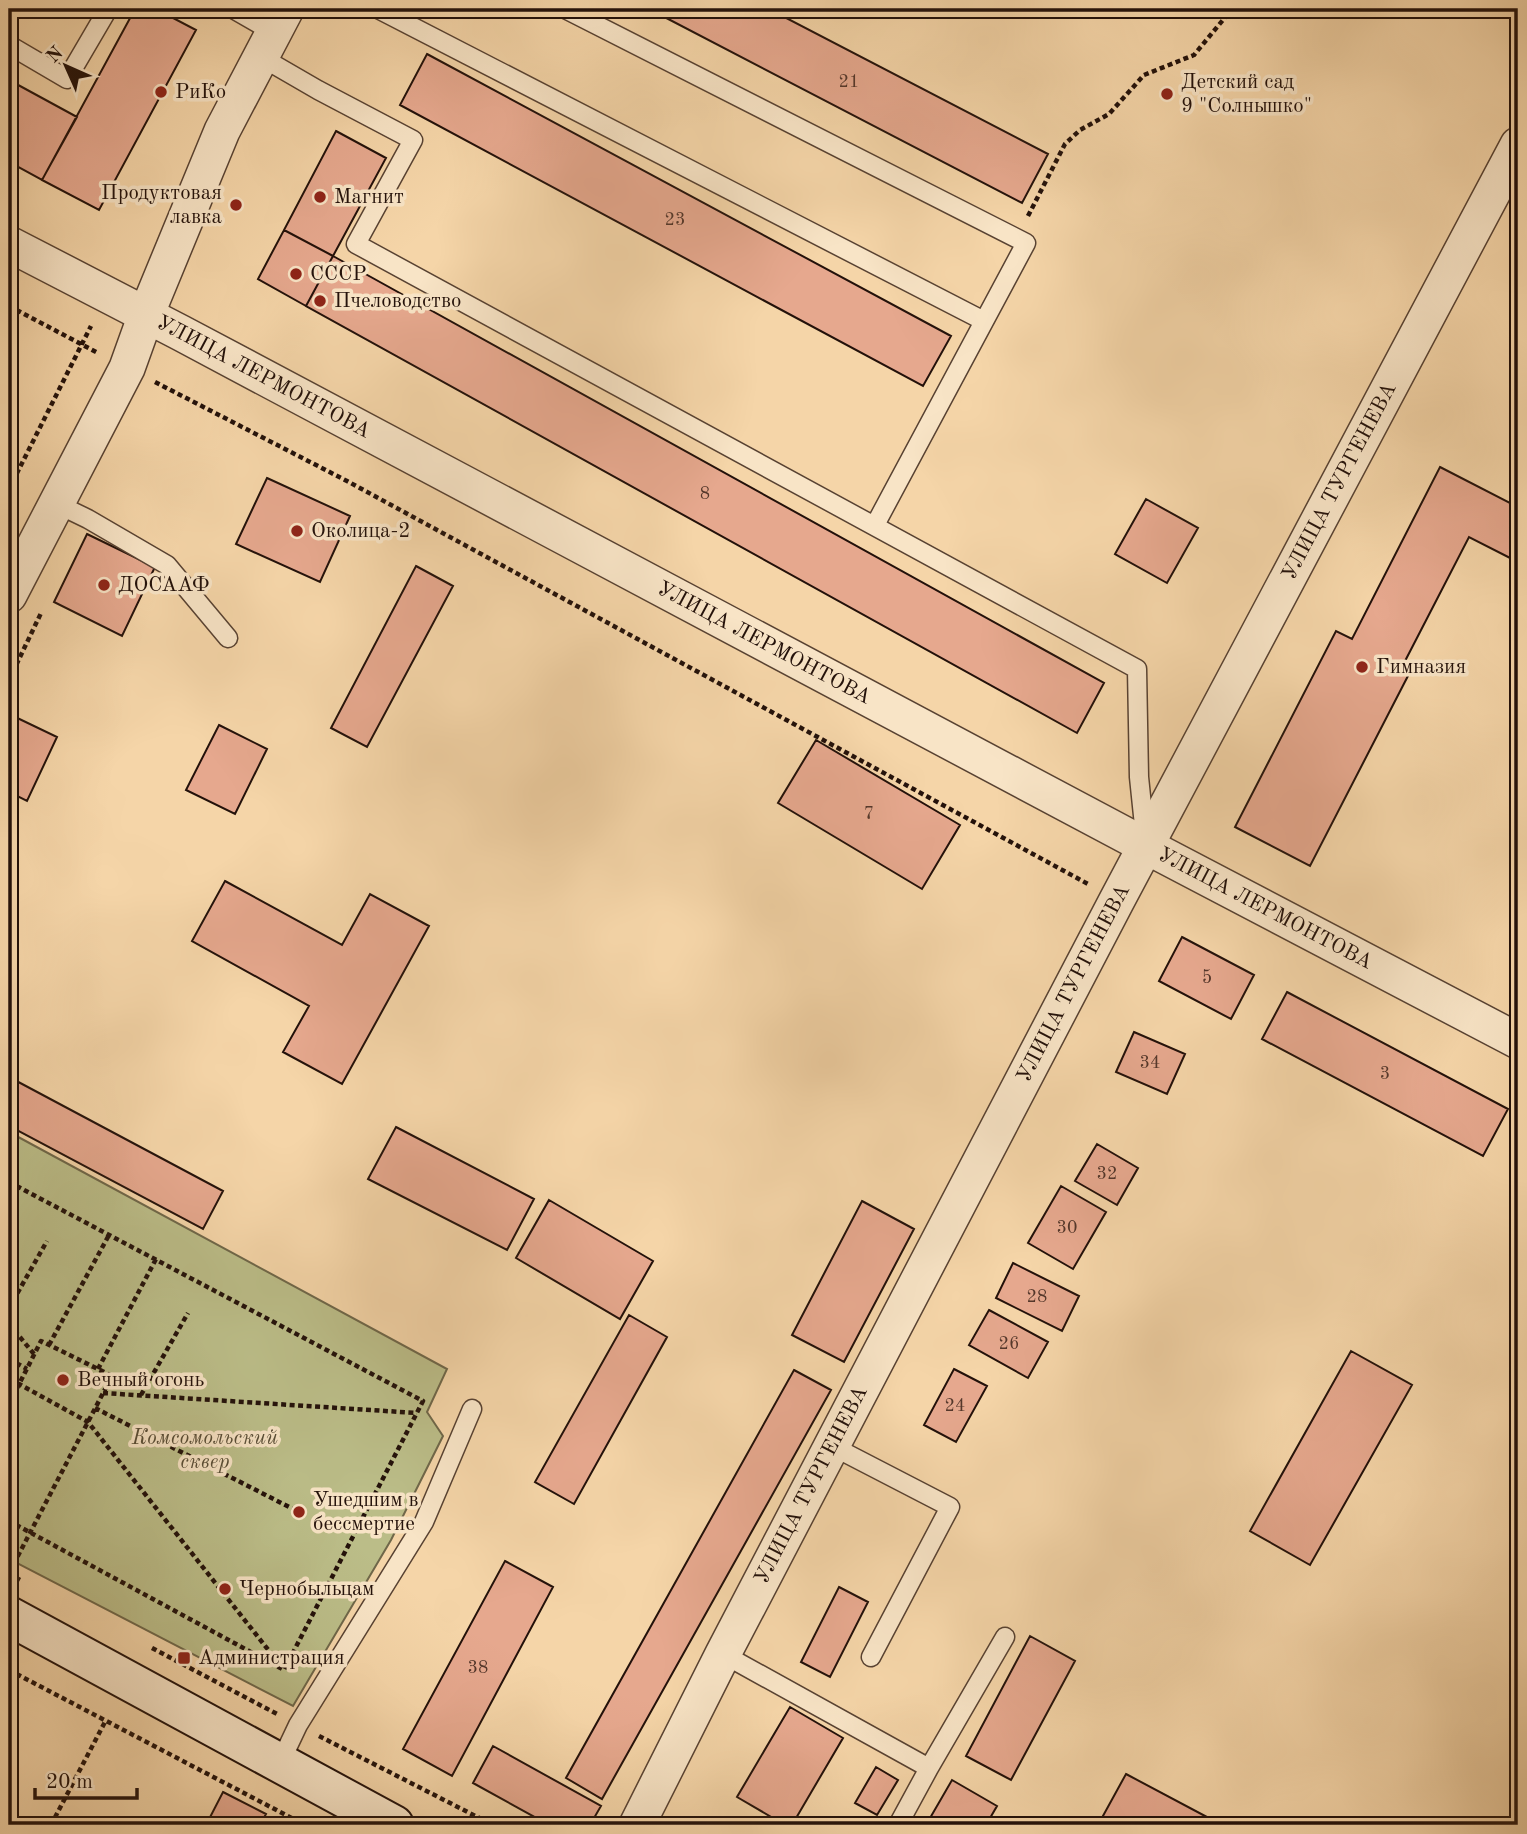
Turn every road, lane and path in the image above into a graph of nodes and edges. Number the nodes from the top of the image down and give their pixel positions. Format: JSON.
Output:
{"nodes":[{"id":1,"x":108,"y":9,"type":"edge"},
{"id":2,"x":233,"y":9,"type":"edge"},
{"id":3,"x":377,"y":9,"type":"edge"},
{"id":4,"x":565,"y":9,"type":"edge"},
{"id":5,"x":1232,"y":9,"type":"edge"},
{"id":6,"x":273,"y":32,"type":"edge"},
{"id":7,"x":9,"y":46,"type":"edge"},
{"id":8,"x":1518,"y":145,"type":"edge"},
{"id":9,"x":1017,"y":239,"type":"junction"},
{"id":10,"x":9,"y":244,"type":"edge"},
{"id":11,"x":107,"y":294,"type":"junction"},
{"id":12,"x":9,"y":306,"type":"edge"},
{"id":13,"x":146,"y":315,"type":"junction"},
{"id":14,"x":984,"y":321,"type":"junction"},
{"id":15,"x":82,"y":345,"type":"junction"},
{"id":16,"x":127,"y":368,"type":"junction"},
{"id":17,"x":9,"y":489,"type":"edge"},
{"id":18,"x":57,"y":504,"type":"junction"},
{"id":19,"x":875,"y":525,"type":"junction"},
{"id":20,"x":9,"y":596,"type":"edge"},
{"id":21,"x":228,"y":638,"type":"dead end"},
{"id":22,"x":1146,"y":846,"type":"junction"},
{"id":23,"x":1117,"y":900,"type":"junction"},
{"id":24,"x":1518,"y":1041,"type":"edge"},
{"id":25,"x":9,"y":1182,"type":"edge"},
{"id":26,"x":109,"y":1235,"type":"junction"},
{"id":27,"x":47,"y":1241,"type":"dead end"},
{"id":28,"x":156,"y":1259,"type":"junction"},
{"id":29,"x":9,"y":1308,"type":"edge"},
{"id":30,"x":188,"y":1313,"type":"dead end"},
{"id":31,"x":9,"y":1324,"type":"edge"},
{"id":32,"x":49,"y":1345,"type":"junction"},
{"id":33,"x":34,"y":1354,"type":"junction"},
{"id":34,"x":9,"y":1359,"type":"edge"},
{"id":35,"x":27,"y":1368,"type":"junction"},
{"id":36,"x":98,"y":1369,"type":"junction"},
{"id":37,"x":9,"y":1382,"type":"edge"},
{"id":38,"x":19,"y":1384,"type":"junction"},
{"id":39,"x":103,"y":1393,"type":"junction"},
{"id":40,"x":141,"y":1395,"type":"junction"},
{"id":41,"x":9,"y":1404,"type":"edge"},
{"id":42,"x":95,"y":1408,"type":"junction"},
{"id":43,"x":472,"y":1409,"type":"dead end"},
{"id":44,"x":416,"y":1413,"type":"junction"},
{"id":45,"x":88,"y":1422,"type":"junction"},
{"id":46,"x":832,"y":1446,"type":"junction"},
{"id":47,"x":299,"y":1512,"type":"dead end"},
{"id":48,"x":9,"y":1521,"type":"edge"},
{"id":49,"x":31,"y":1532,"type":"junction"},
{"id":50,"x":9,"y":1573,"type":"edge"},
{"id":51,"x":21,"y":1580,"type":"dead end"},
{"id":52,"x":9,"y":1616,"type":"edge"},
{"id":53,"x":1005,"y":1637,"type":"dead end"},
{"id":54,"x":141,"y":1643,"type":"dead end"},
{"id":55,"x":723,"y":1654,"type":"junction"},
{"id":56,"x":871,"y":1657,"type":"dead end"},
{"id":57,"x":9,"y":1670,"type":"edge"},
{"id":58,"x":284,"y":1670,"type":"junction"},
{"id":59,"x":106,"y":1720,"type":"junction"},
{"id":60,"x":298,"y":1725,"type":"junction"},
{"id":61,"x":280,"y":1763,"type":"junction"},
{"id":62,"x":929,"y":1768,"type":"junction"},
{"id":63,"x":51,"y":1825,"type":"edge"},
{"id":64,"x":305,"y":1825,"type":"edge"},
{"id":65,"x":394,"y":1825,"type":"edge"},
{"id":66,"x":493,"y":1825,"type":"edge"},
{"id":67,"x":637,"y":1825,"type":"edge"},
{"id":68,"x":898,"y":1825,"type":"edge"}],
"edges":[{"from":1,"to":7,"type":"lane"},
{"from":2,"to":6,"type":"lane"},
{"from":3,"to":14,"type":"lane"},
{"from":4,"to":9,"type":"lane"},
{"from":5,"to":9,"type":"path"},
{"from":6,"to":13,"type":"street"},
{"from":6,"to":19,"type":"lane"},
{"from":8,"to":22,"type":"street","name":"УЛИЦА ТУРГЕНЕВА"},
{"from":9,"to":14,"type":"lane"},
{"from":10,"to":11,"type":"street","name":"УЛИЦА ЛЕРМОНТОВА"},
{"from":11,"to":13,"type":"street","name":"УЛИЦА ЛЕРМОНТОВА"},
{"from":11,"to":15,"type":"path"},
{"from":12,"to":15,"type":"path"},
{"from":13,"to":16,"type":"street"},
{"from":13,"to":22,"type":"street","name":"УЛИЦА ЛЕРМОНТОВА"},
{"from":14,"to":19,"type":"lane"},
{"from":15,"to":16,"type":"path"},
{"from":15,"to":17,"type":"path"},
{"from":16,"to":18,"type":"street"},
{"from":16,"to":23,"type":"path"},
{"from":18,"to":20,"type":"street"},
{"from":18,"to":21,"type":"lane"},
{"from":19,"to":22,"type":"lane"},
{"from":22,"to":23,"type":"street","name":"УЛИЦА ТУРГЕНЕВА"},
{"from":22,"to":24,"type":"street","name":"УЛИЦА ЛЕРМОНТОВА"},
{"from":23,"to":46,"type":"street","name":"УЛИЦА ТУРГЕНЕВА"},
{"from":25,"to":26,"type":"path"},
{"from":26,"to":28,"type":"path"},
{"from":26,"to":32,"type":"path"},
{"from":27,"to":29,"type":"path"},
{"from":28,"to":36,"type":"path"},
{"from":28,"to":44,"type":"path"},
{"from":30,"to":40,"type":"path"},
{"from":31,"to":33,"type":"path"},
{"from":32,"to":33,"type":"path"},
{"from":32,"to":36,"type":"path"},
{"from":33,"to":35,"type":"path"},
{"from":34,"to":35,"type":"path"},
{"from":35,"to":38,"type":"path"},
{"from":36,"to":39,"type":"path"},
{"from":37,"to":38,"type":"path"},
{"from":38,"to":41,"type":"path"},
{"from":38,"to":45,"type":"path"},
{"from":39,"to":40,"type":"path"},
{"from":39,"to":42,"type":"path"},
{"from":40,"to":44,"type":"path"},
{"from":42,"to":45,"type":"path"},
{"from":42,"to":47,"type":"path"},
{"from":43,"to":60,"type":"lane"},
{"from":44,"to":58,"type":"path"},
{"from":45,"to":49,"type":"path"},
{"from":45,"to":58,"type":"path"},
{"from":46,"to":55,"type":"street","name":"УЛИЦА ТУРГЕНЕВА"},
{"from":46,"to":56,"type":"lane"},
{"from":48,"to":49,"type":"path"},
{"from":49,"to":50,"type":"path"},
{"from":49,"to":58,"type":"path"},
{"from":50,"to":51,"type":"path"},
{"from":52,"to":61,"type":"main road"},
{"from":53,"to":62,"type":"lane"},
{"from":54,"to":60,"type":"path"},
{"from":55,"to":62,"type":"lane"},
{"from":55,"to":67,"type":"street","name":"УЛИЦА ТУРГЕНЕВА"},
{"from":57,"to":59,"type":"path"},
{"from":59,"to":63,"type":"path"},
{"from":59,"to":64,"type":"path"},
{"from":60,"to":61,"type":"lane"},
{"from":60,"to":66,"type":"path"},
{"from":61,"to":65,"type":"main road"},
{"from":62,"to":68,"type":"lane"}]}
